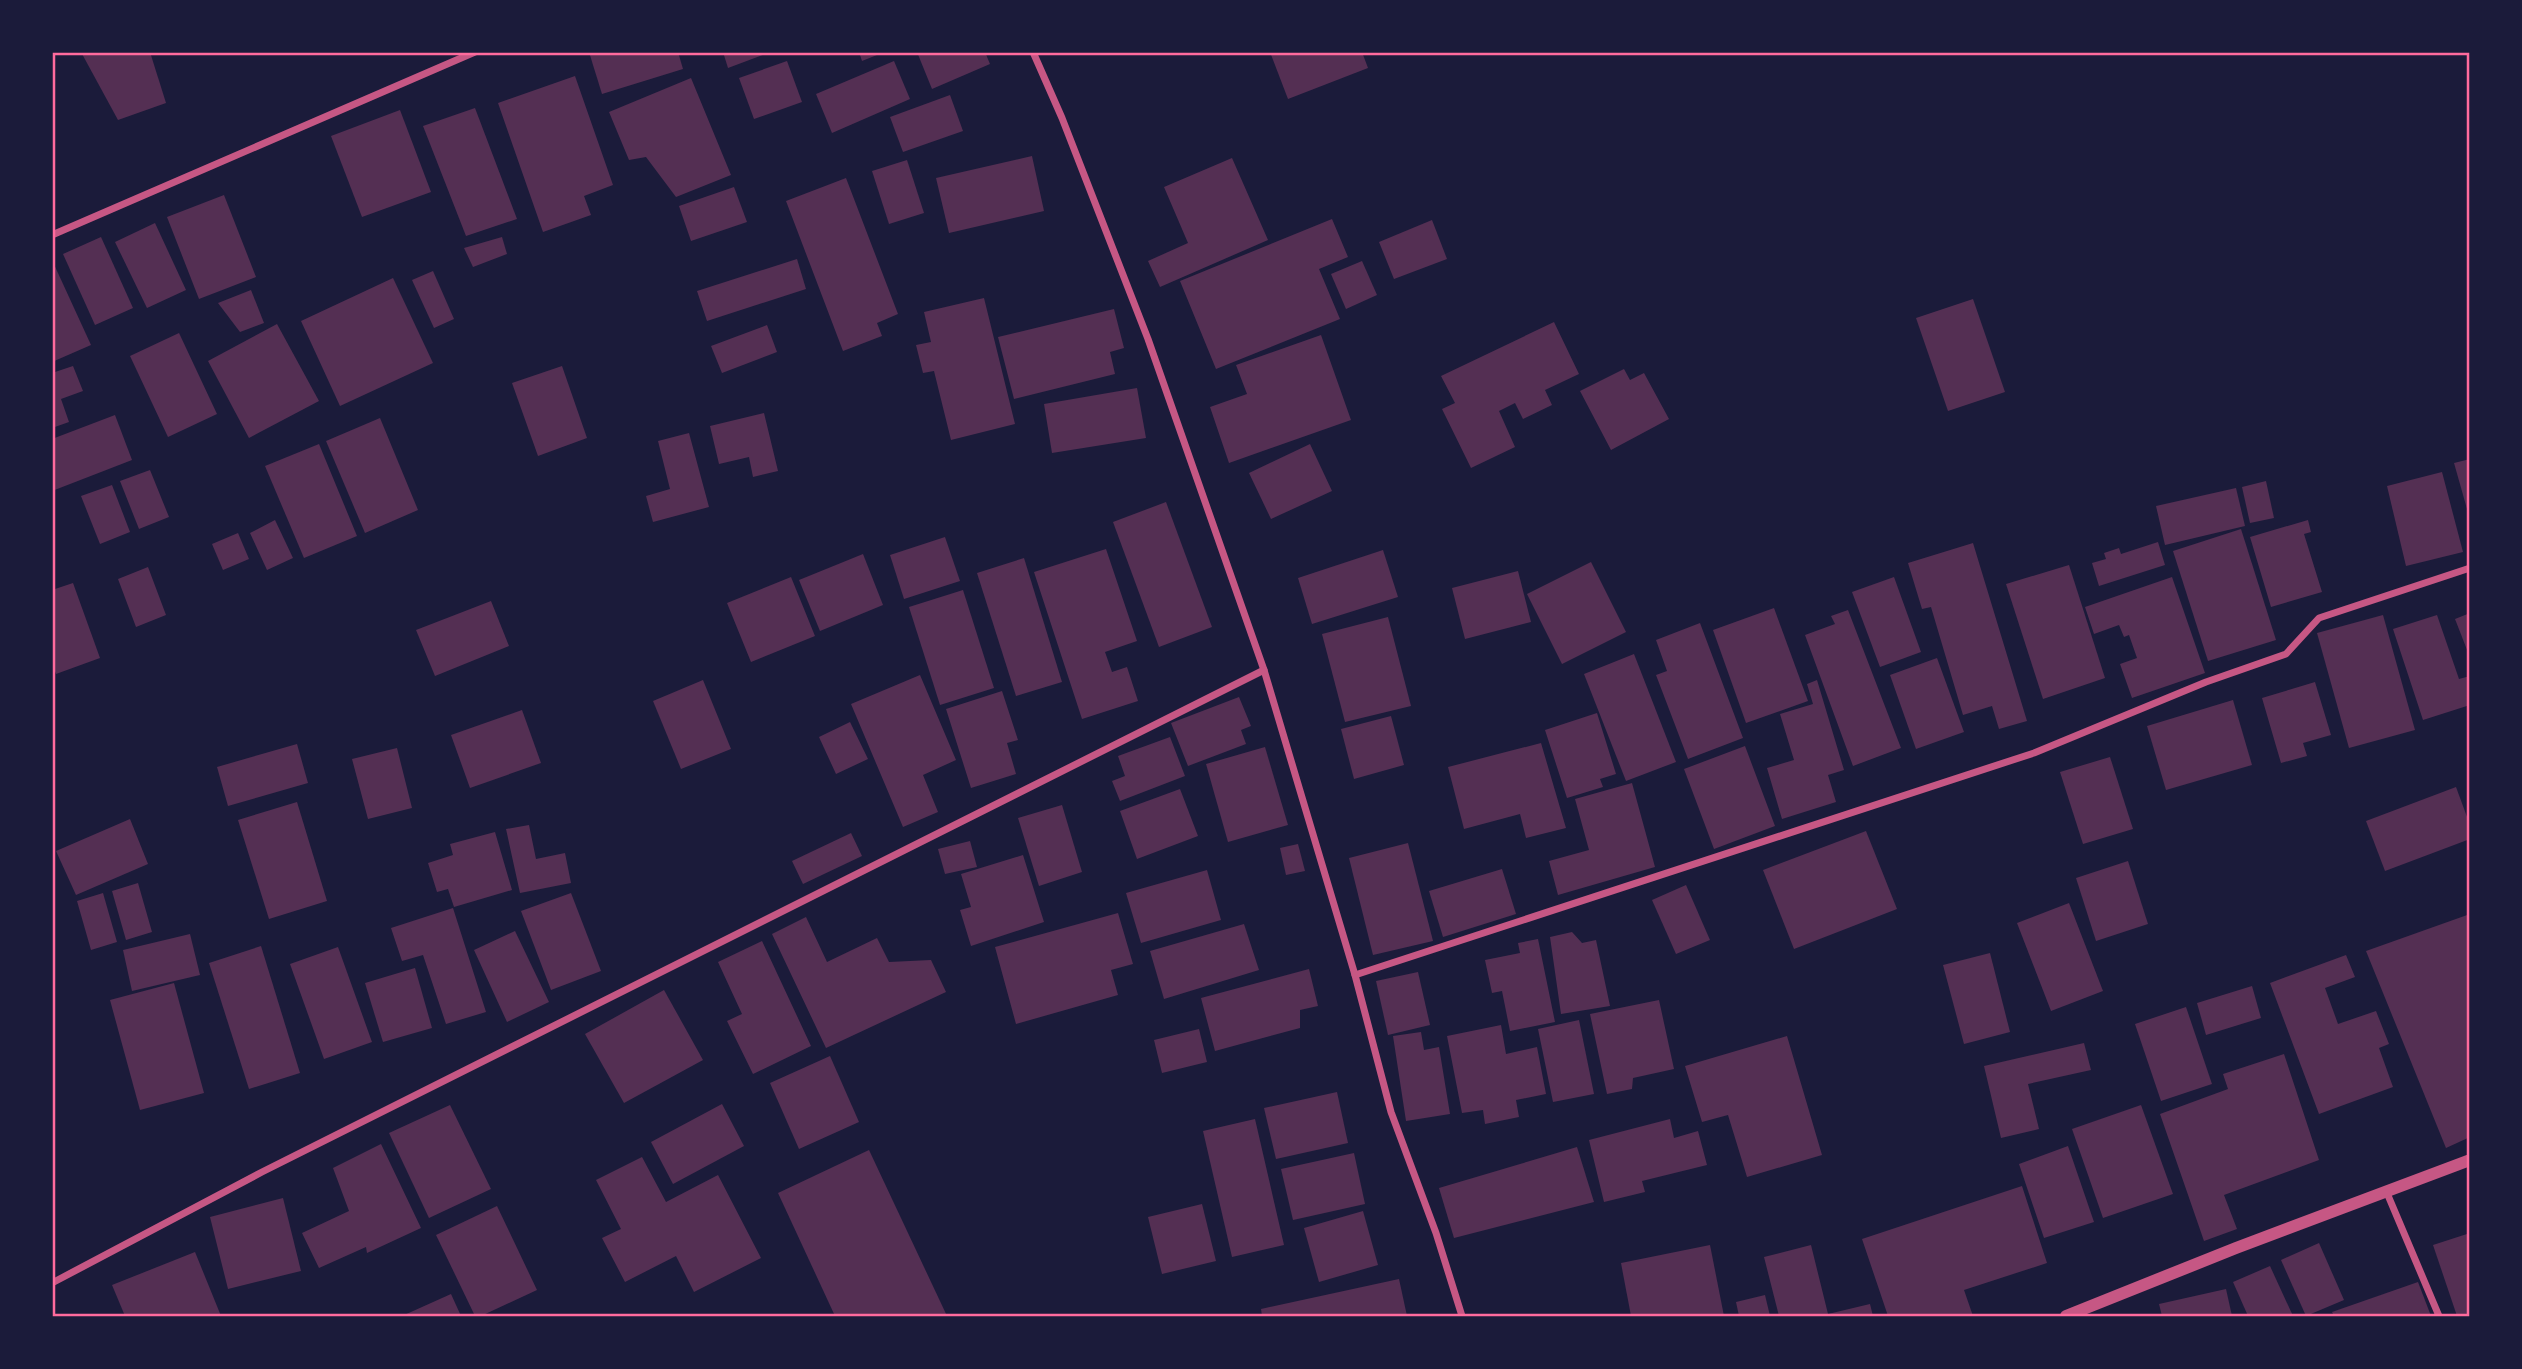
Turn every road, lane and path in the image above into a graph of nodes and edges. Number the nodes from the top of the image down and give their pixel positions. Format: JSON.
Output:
{"nodes":[{"id":1,"x":475,"y":52,"type":"edge"},
{"id":2,"x":1034,"y":52,"type":"edge"},
{"id":3,"x":52,"y":235,"type":"edge"},
{"id":4,"x":2469,"y":568,"type":"edge"},
{"id":5,"x":1264,"y":670,"type":"junction"},
{"id":6,"x":1355,"y":975,"type":"junction"},
{"id":7,"x":2469,"y":1160,"type":"edge"},
{"id":8,"x":2387,"y":1193,"type":"junction"},
{"id":9,"x":52,"y":1283,"type":"edge"},
{"id":10,"x":1462,"y":1317,"type":"edge"},
{"id":11,"x":2066,"y":1317,"type":"edge"},
{"id":12,"x":2440,"y":1317,"type":"edge"}],
"edges":[{"from":1,"to":3,"type":"street"},
{"from":2,"to":5,"type":"street"},
{"from":4,"to":6,"type":"street"},
{"from":5,"to":6,"type":"street"},
{"from":5,"to":9,"type":"street"},
{"from":6,"to":10,"type":"street"},
{"from":7,"to":8,"type":"street"},
{"from":8,"to":11,"type":"street"},
{"from":8,"to":12,"type":"street"}]}
